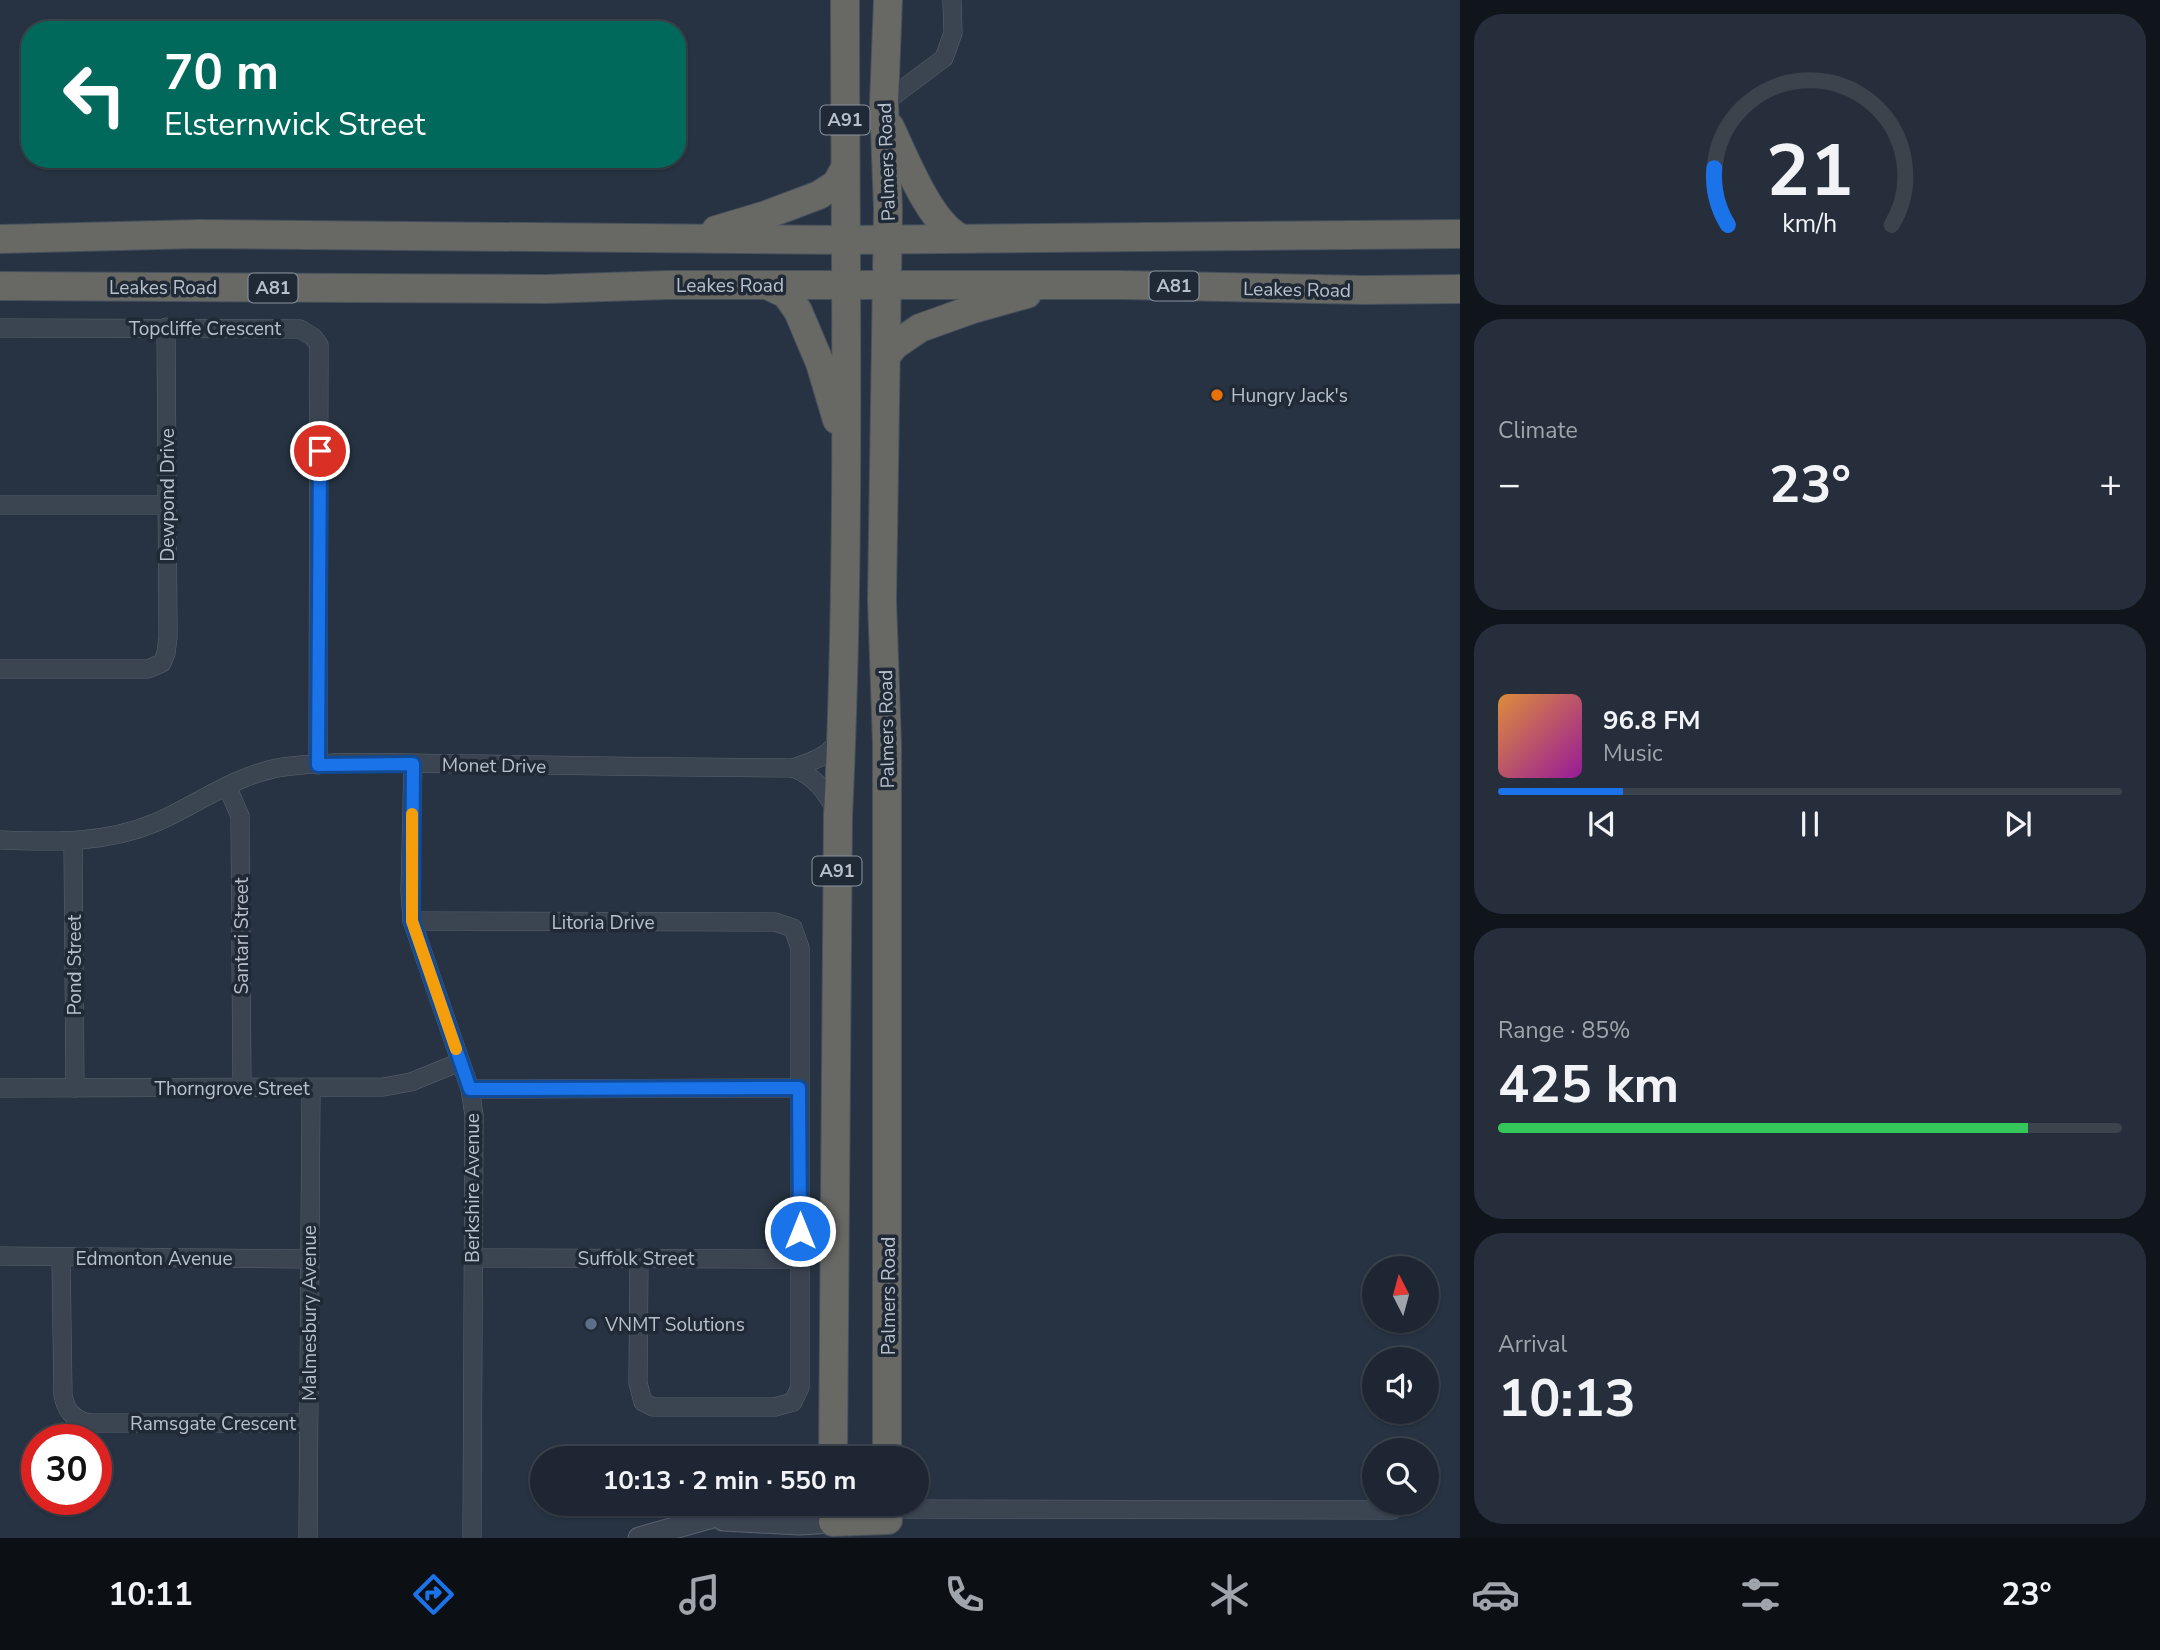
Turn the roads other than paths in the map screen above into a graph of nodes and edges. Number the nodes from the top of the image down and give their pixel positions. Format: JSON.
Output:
{"nodes":[{"id":1,"x":845,"y":0,"type":"edge"},
{"id":2,"x":888,"y":0,"type":"edge"},
{"id":3,"x":952,"y":0,"type":"edge"},
{"id":4,"x":884,"y":109,"type":"junction"},
{"id":5,"x":845,"y":168,"type":"junction"},
{"id":6,"x":1460,"y":234,"type":"edge"},
{"id":7,"x":961,"y":238,"type":"junction"},
{"id":8,"x":0,"y":239,"type":"edge"},
{"id":9,"x":686,"y":239,"type":"junction"},
{"id":10,"x":846,"y":240,"type":"junction"},
{"id":11,"x":888,"y":240,"type":"junction"},
{"id":12,"x":846,"y":285,"type":"junction"},
{"id":13,"x":888,"y":285,"type":"junction"},
{"id":14,"x":1060,"y":285,"type":"junction"},
{"id":15,"x":0,"y":286,"type":"edge"},
{"id":16,"x":769,"y":286,"type":"junction"},
{"id":17,"x":1460,"y":289,"type":"edge"},
{"id":18,"x":166,"y":327,"type":"junction"},
{"id":19,"x":0,"y":328,"type":"edge"},
{"id":20,"x":886,"y":356,"type":"junction"},
{"id":21,"x":846,"y":450,"type":"junction"},
{"id":22,"x":0,"y":505,"type":"edge"},
{"id":23,"x":167,"y":505,"type":"junction"},
{"id":24,"x":0,"y":669,"type":"edge"},
{"id":25,"x":842,"y":724,"type":"junction"},
{"id":26,"x":413,"y":764,"type":"junction"},
{"id":27,"x":318,"y":765,"type":"junction"},
{"id":28,"x":793,"y":768,"type":"junction"},
{"id":29,"x":227,"y":786,"type":"junction"},
{"id":30,"x":838,"y":816,"type":"junction"},
{"id":31,"x":0,"y":840,"type":"edge"},
{"id":32,"x":73,"y":842,"type":"junction"},
{"id":33,"x":412,"y":921,"type":"junction"},
{"id":34,"x":460,"y":1062,"type":"junction"},
{"id":35,"x":0,"y":1088,"type":"edge"},
{"id":36,"x":75,"y":1088,"type":"junction"},
{"id":37,"x":242,"y":1088,"type":"junction"},
{"id":38,"x":311,"y":1088,"type":"junction"},
{"id":39,"x":799,"y":1088,"type":"junction"},
{"id":40,"x":470,"y":1089,"type":"junction"},
{"id":41,"x":0,"y":1256,"type":"edge"},
{"id":42,"x":61,"y":1257,"type":"junction"},
{"id":43,"x":473,"y":1258,"type":"junction"},
{"id":44,"x":639,"y":1258,"type":"junction"},
{"id":45,"x":308,"y":1259,"type":"junction"},
{"id":46,"x":800,"y":1259,"type":"junction"},
{"id":47,"x":308,"y":1423,"type":"junction"},
{"id":48,"x":833,"y":1446,"type":"edge"},
{"id":49,"x":887,"y":1446,"type":"edge"},
{"id":50,"x":1362,"y":1510,"type":"edge"},
{"id":51,"x":720,"y":1516,"type":"edge"},
{"id":52,"x":888,"y":1517,"type":"edge"},
{"id":53,"x":707,"y":1520,"type":"junction"},
{"id":54,"x":833,"y":1521,"type":"edge"},
{"id":55,"x":308,"y":1538,"type":"edge"},
{"id":56,"x":472,"y":1538,"type":"edge"},
{"id":57,"x":639,"y":1538,"type":"edge"}],
"edges":[{"from":1,"to":5,"type":"highway","name":"Palmers Road","number":"A91"},
{"from":2,"to":4,"type":"highway","name":"Palmers Road","number":"A91"},
{"from":3,"to":4,"type":"street"},
{"from":4,"to":7,"type":"highway"},
{"from":4,"to":11,"type":"highway","name":"Palmers Road","number":"A91"},
{"from":5,"to":9,"type":"highway"},
{"from":5,"to":10,"type":"highway","name":"Palmers Road","number":"A91"},
{"from":6,"to":7,"type":"highway"},
{"from":7,"to":11,"type":"highway"},
{"from":8,"to":9,"type":"highway"},
{"from":9,"to":10,"type":"highway"},
{"from":10,"to":11,"type":"highway"},
{"from":10,"to":12,"type":"highway","name":"Palmers Road","number":"A91"},
{"from":11,"to":13,"type":"highway","name":"Palmers Road","number":"A91"},
{"from":12,"to":13,"type":"highway","name":"Leakes Road","number":"A81"},
{"from":12,"to":16,"type":"highway","name":"Leakes Road","number":"A81"},
{"from":12,"to":21,"type":"highway","name":"Palmers Road","number":"A91"},
{"from":13,"to":14,"type":"highway","name":"Leakes Road","number":"A81"},
{"from":13,"to":20,"type":"highway","name":"Palmers Road","number":"A91"},
{"from":14,"to":17,"type":"highway","name":"Leakes Road","number":"A81"},
{"from":14,"to":20,"type":"highway"},
{"from":15,"to":16,"type":"highway","name":"Leakes Road","number":"A81"},
{"from":16,"to":21,"type":"highway"},
{"from":18,"to":19,"type":"street","name":"Topcliffe Crescent"},
{"from":18,"to":23,"type":"street","name":"Dewpond Drive"},
{"from":18,"to":27,"type":"street","name":"Topcliffe Crescent"},
{"from":20,"to":49,"type":"highway","name":"Palmers Road","number":"A91"},
{"from":21,"to":25,"type":"highway","name":"Palmers Road","number":"A91"},
{"from":22,"to":23,"type":"street"},
{"from":23,"to":24,"type":"street","name":"Dewpond Drive"},
{"from":25,"to":28,"type":"street","name":"Monet Drive"},
{"from":25,"to":30,"type":"highway","name":"Palmers Road","number":"A91"},
{"from":26,"to":27,"type":"street","name":"Monet Drive"},
{"from":26,"to":28,"type":"street","name":"Monet Drive"},
{"from":26,"to":33,"type":"street","name":"Berkshire Avenue"},
{"from":27,"to":29,"type":"street","name":"Monet Drive"},
{"from":28,"to":30,"type":"street"},
{"from":29,"to":32,"type":"street","name":"Monet Drive"},
{"from":29,"to":37,"type":"street","name":"Santari Street"},
{"from":30,"to":48,"type":"highway","name":"Palmers Road","number":"A91"},
{"from":31,"to":32,"type":"street","name":"Monet Drive"},
{"from":32,"to":36,"type":"street","name":"Pond Street"},
{"from":33,"to":34,"type":"street","name":"Berkshire Avenue"},
{"from":33,"to":39,"type":"street","name":"Litoria Drive"},
{"from":34,"to":38,"type":"street","name":"Thorngrove Street"},
{"from":34,"to":40,"type":"street","name":"Berkshire Avenue"},
{"from":35,"to":36,"type":"street","name":"Thorngrove Street"},
{"from":36,"to":37,"type":"street","name":"Thorngrove Street"},
{"from":37,"to":38,"type":"street","name":"Thorngrove Street"},
{"from":38,"to":45,"type":"street","name":"Malmesbury Avenue"},
{"from":39,"to":40,"type":"street"},
{"from":39,"to":46,"type":"street"},
{"from":40,"to":43,"type":"street","name":"Berkshire Avenue"},
{"from":41,"to":42,"type":"street","name":"Edmonton Avenue"},
{"from":42,"to":45,"type":"street","name":"Edmonton Avenue"},
{"from":42,"to":47,"type":"street","name":"Ramsgate Crescent"},
{"from":43,"to":44,"type":"street","name":"Suffolk Street"},
{"from":43,"to":56,"type":"street","name":"Berkshire Avenue"},
{"from":44,"to":46,"type":"street","name":"Suffolk Street"},
{"from":44,"to":46,"type":"street"},
{"from":45,"to":47,"type":"street","name":"Malmesbury Avenue"},
{"from":47,"to":55,"type":"street","name":"Malmesbury Avenue"},
{"from":50,"to":52,"type":"street"},
{"from":51,"to":53,"type":"street"},
{"from":52,"to":54,"type":"highway"},
{"from":53,"to":54,"type":"street"},
{"from":53,"to":57,"type":"street"}]}
